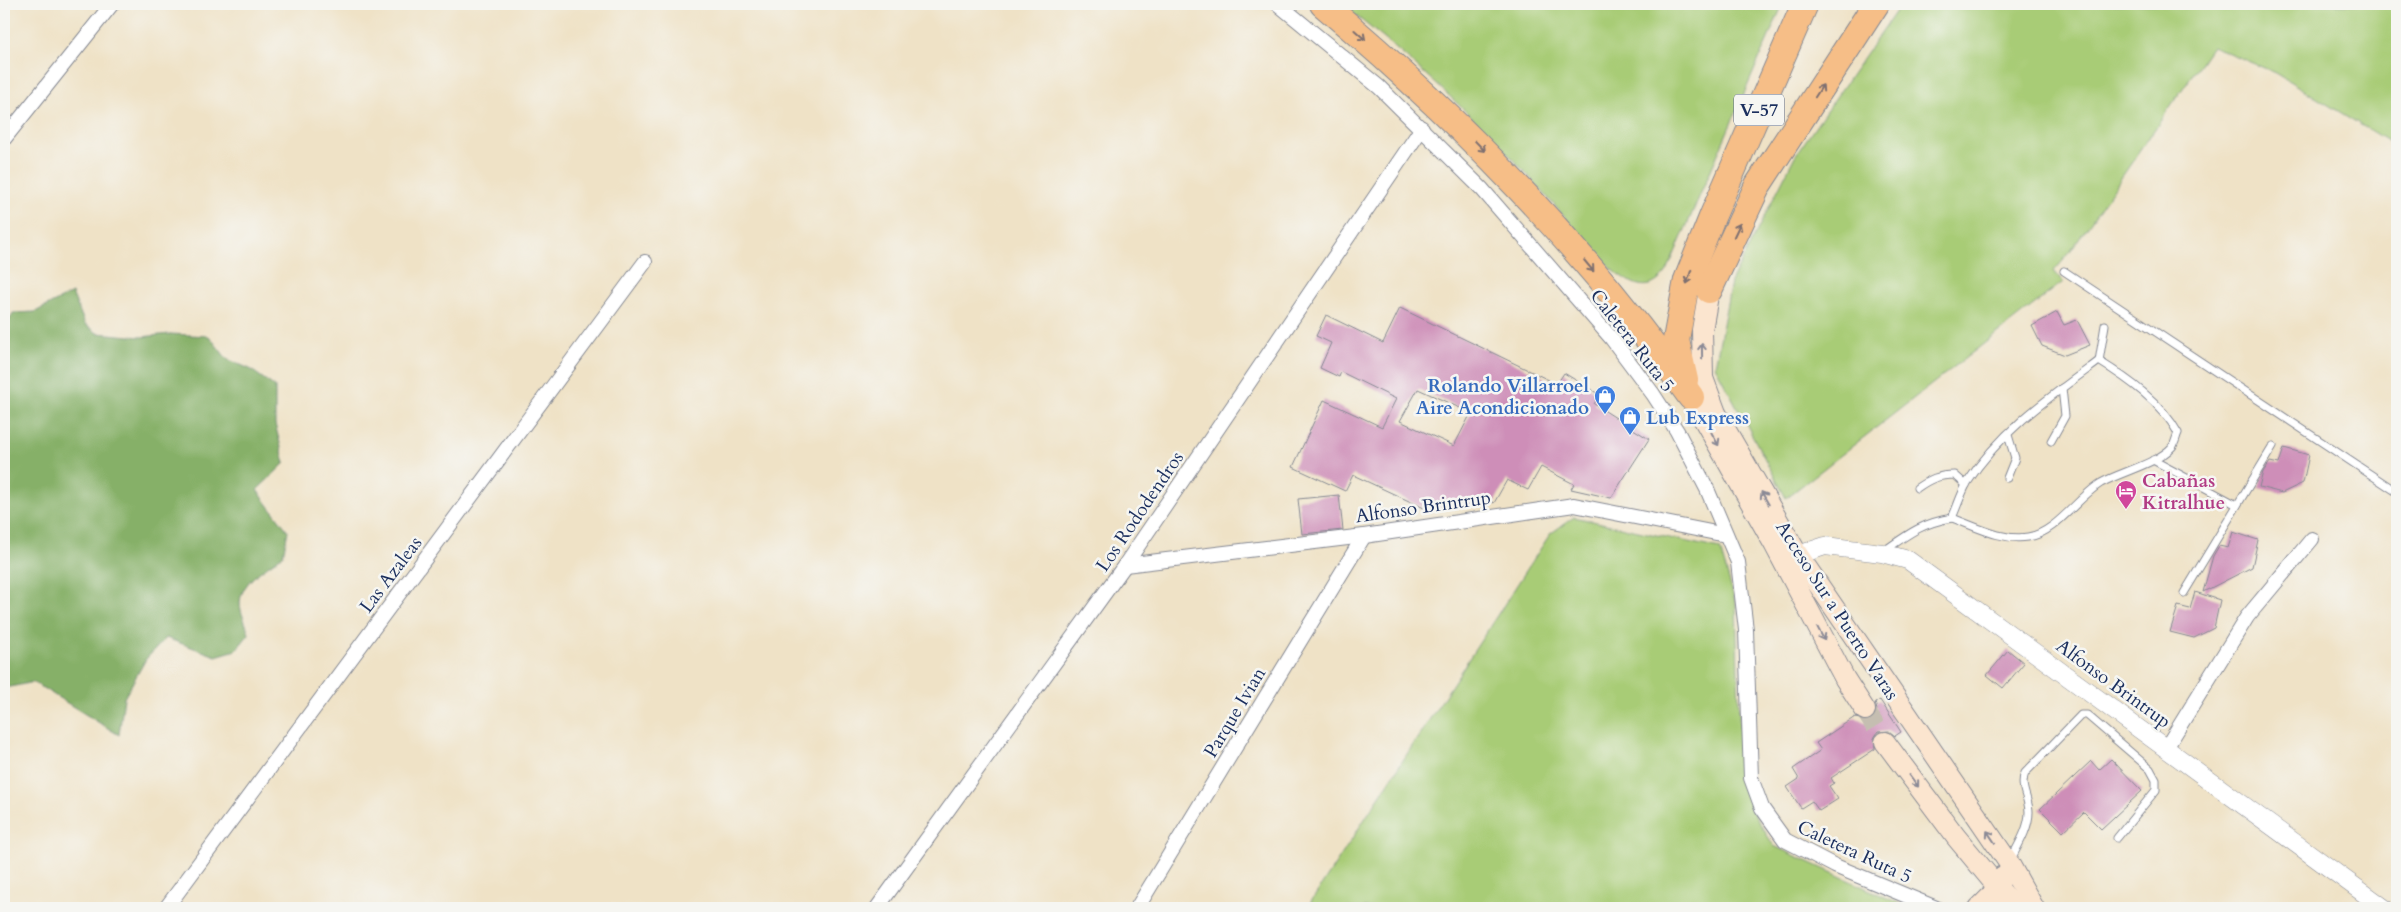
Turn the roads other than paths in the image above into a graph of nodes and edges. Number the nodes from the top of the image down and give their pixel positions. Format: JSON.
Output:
{"nodes":[{"id":1,"x":112,"y":4,"type":"edge"},
{"id":2,"x":1278,"y":4,"type":"edge"},
{"id":3,"x":1323,"y":4,"type":"edge"},
{"id":4,"x":1805,"y":4,"type":"edge"},
{"id":5,"x":1876,"y":4,"type":"edge"},
{"id":6,"x":1422,"y":128,"type":"junction"},
{"id":7,"x":4,"y":139,"type":"edge"},
{"id":8,"x":1713,"y":215,"type":"junction"},
{"id":9,"x":645,"y":262,"type":"dead end"},
{"id":10,"x":2064,"y":271,"type":"dead end"},
{"id":11,"x":1709,"y":290,"type":"junction"},
{"id":12,"x":2104,"y":325,"type":"dead end"},
{"id":13,"x":2099,"y":361,"type":"junction"},
{"id":14,"x":2062,"y":388,"type":"junction"},
{"id":15,"x":1691,"y":397,"type":"junction"},
{"id":16,"x":2008,"y":435,"type":"junction"},
{"id":17,"x":2051,"y":441,"type":"dead end"},
{"id":18,"x":2272,"y":446,"type":"dead end"},
{"id":19,"x":2153,"y":460,"type":"junction"},
{"id":20,"x":2007,"y":478,"type":"dead end"},
{"id":21,"x":1966,"y":485,"type":"junction"},
{"id":22,"x":1917,"y":488,"type":"dead end"},
{"id":23,"x":2397,"y":492,"type":"edge"},
{"id":24,"x":2237,"y":505,"type":"junction"},
{"id":25,"x":1952,"y":518,"type":"junction"},
{"id":26,"x":1726,"y":535,"type":"junction"},
{"id":27,"x":1364,"y":536,"type":"junction"},
{"id":28,"x":2312,"y":539,"type":"dead end"},
{"id":29,"x":1882,"y":553,"type":"junction"},
{"id":30,"x":1798,"y":555,"type":"junction"},
{"id":31,"x":1125,"y":565,"type":"junction"},
{"id":32,"x":2184,"y":593,"type":"dead end"},
{"id":33,"x":1864,"y":710,"type":"tunnel mouth"},
{"id":34,"x":1885,"y":742,"type":"tunnel mouth"},
{"id":35,"x":2166,"y":748,"type":"junction"},
{"id":36,"x":2117,"y":838,"type":"dead end"},
{"id":37,"x":2009,"y":863,"type":"junction"},
{"id":38,"x":1997,"y":886,"type":"junction"},
{"id":39,"x":166,"y":908,"type":"edge"},
{"id":40,"x":877,"y":908,"type":"edge"},
{"id":41,"x":1137,"y":908,"type":"edge"},
{"id":42,"x":1936,"y":908,"type":"edge"},
{"id":43,"x":1979,"y":908,"type":"edge"},
{"id":44,"x":2015,"y":908,"type":"edge"},
{"id":45,"x":2034,"y":908,"type":"edge"},
{"id":46,"x":2384,"y":908,"type":"edge"}],
"edges":[{"from":1,"to":7,"type":"street"},
{"from":2,"to":6,"type":"street","name":"Caletera Ruta 5"},
{"from":3,"to":15,"type":"highway","one_way":true},
{"from":4,"to":8,"type":"highway","number":"V-57"},
{"from":11,"to":5,"type":"highway","one_way":true},
{"from":6,"to":26,"type":"street","name":"Caletera Ruta 5"},
{"from":6,"to":31,"type":"street","name":"Los Rododendros"},
{"from":8,"to":11,"type":"highway","number":"V-57"},
{"from":8,"to":15,"type":"highway","number":"V-57","one_way":true},
{"from":9,"to":39,"type":"street","name":"Las Azaleas"},
{"from":10,"to":23,"type":"lane"},
{"from":30,"to":11,"type":"main road","name":"Acceso Sur a Puerto Varas","number":"V-57","one_way":true},
{"from":12,"to":13,"type":"lane"},
{"from":13,"to":14,"type":"lane"},
{"from":13,"to":19,"type":"lane"},
{"from":14,"to":16,"type":"lane"},
{"from":14,"to":17,"type":"lane"},
{"from":15,"to":33,"type":"main road","name":"Acceso Sur a Puerto Varas","number":"V-57","one_way":true},
{"from":16,"to":20,"type":"lane"},
{"from":16,"to":21,"type":"lane"},
{"from":18,"to":24,"type":"lane"},
{"from":19,"to":24,"type":"lane"},
{"from":19,"to":25,"type":"lane"},
{"from":21,"to":22,"type":"lane"},
{"from":21,"to":25,"type":"lane"},
{"from":24,"to":32,"type":"lane"},
{"from":25,"to":29,"type":"lane"},
{"from":26,"to":27,"type":"street","name":"Alfonso Brintrup"},
{"from":26,"to":42,"type":"street","name":"Caletera Ruta 5"},
{"from":27,"to":31,"type":"street","name":"Alfonso Brintrup"},
{"from":27,"to":41,"type":"street","name":"Parque Ivian"},
{"from":28,"to":35,"type":"street"},
{"from":29,"to":30,"type":"street","name":"Alfonso Brintrup"},
{"from":29,"to":35,"type":"street","name":"Alfonso Brintrup"},
{"from":37,"to":30,"type":"main road","name":"Acceso Sur a Puerto Varas","number":"V-57","one_way":true},
{"from":31,"to":40,"type":"street","name":"Los Rododendros"},
{"from":34,"to":38,"type":"main road","one_way":true},
{"from":35,"to":46,"type":"street","name":"Alfonso Brintrup"},
{"from":36,"to":37,"type":"lane"},
{"from":37,"to":38,"type":"main road"},
{"from":37,"to":45,"type":"main road","name":"Acceso Sur a Puerto Varas","number":"V-57"},
{"from":38,"to":43,"type":"main road"},
{"from":38,"to":44,"type":"main road"}]}
